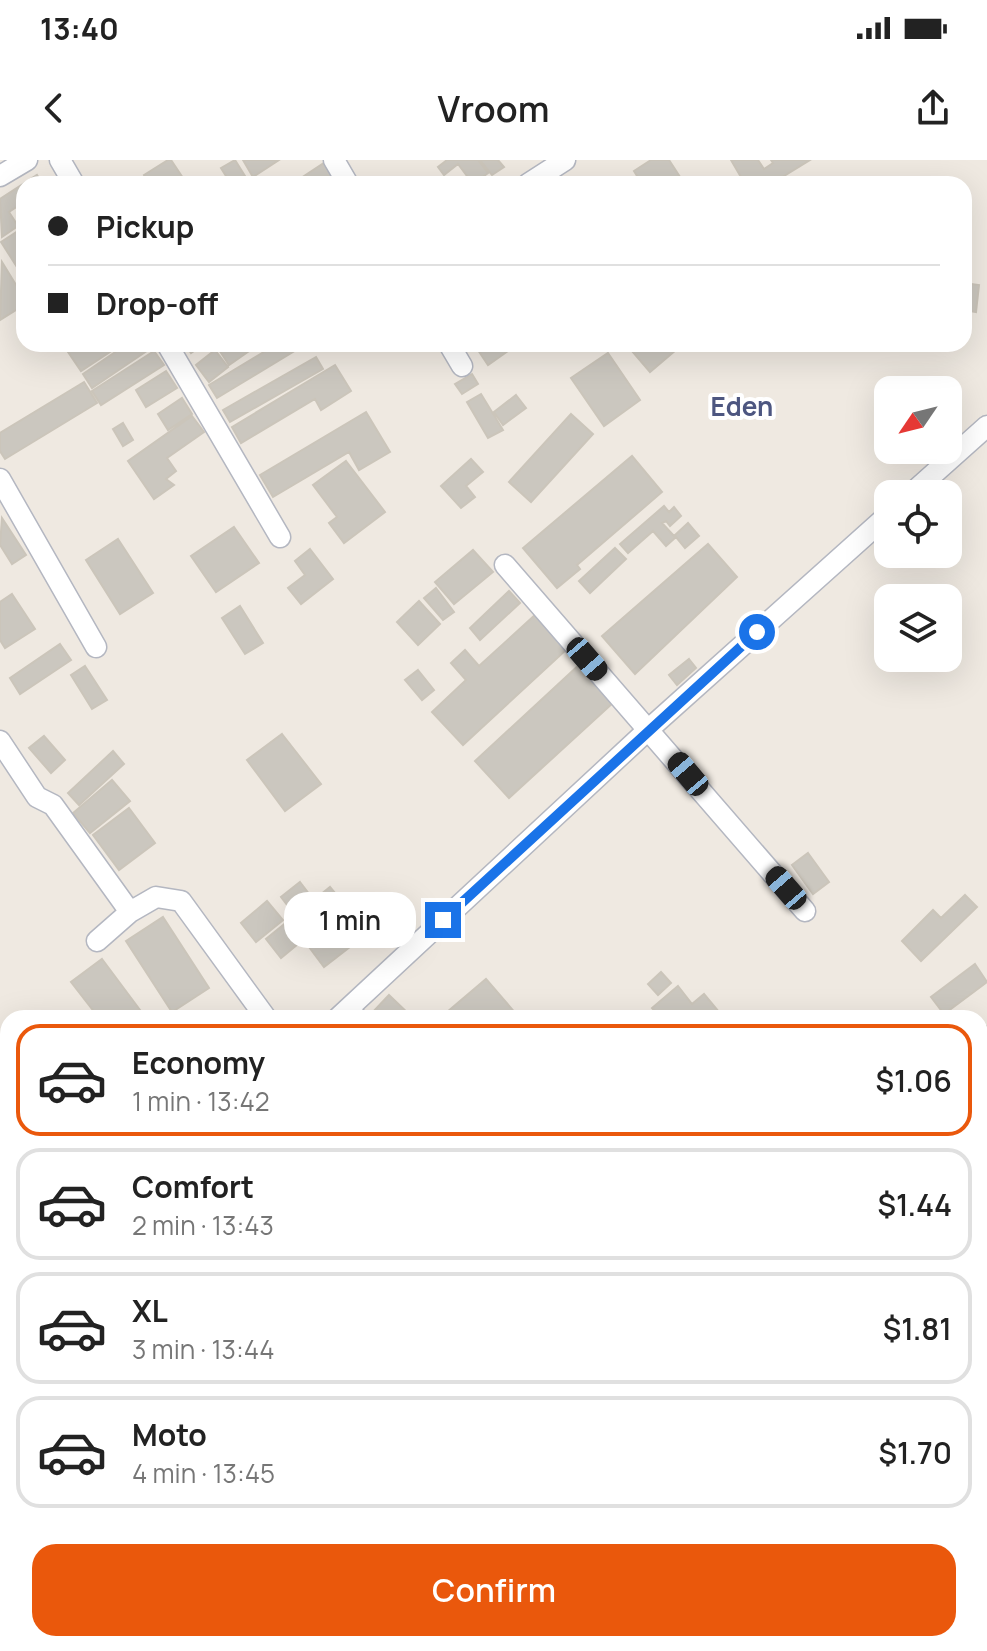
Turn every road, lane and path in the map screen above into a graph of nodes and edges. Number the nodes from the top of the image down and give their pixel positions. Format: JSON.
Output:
{"nodes":[{"id":1,"x":27,"y":160,"type":"edge"},
{"id":2,"x":565,"y":160,"type":"edge"},
{"id":3,"x":0,"y":176,"type":"edge"},
{"id":4,"x":540,"y":176,"type":"edge"},
{"id":5,"x":172,"y":352,"type":"edge"},
{"id":6,"x":454,"y":352,"type":"edge"},
{"id":7,"x":462,"y":366,"type":"dead end"},
{"id":8,"x":987,"y":426,"type":"edge"},
{"id":9,"x":0,"y":479,"type":"edge"},
{"id":10,"x":927,"y":480,"type":"edge"},
{"id":11,"x":874,"y":528,"type":"edge"},
{"id":12,"x":280,"y":537,"type":"dead end"},
{"id":13,"x":505,"y":565,"type":"dead end"},
{"id":14,"x":96,"y":647,"type":"dead end"},
{"id":15,"x":649,"y":729,"type":"junction"},
{"id":16,"x":0,"y":741,"type":"edge"},
{"id":17,"x":805,"y":911,"type":"dead end"},
{"id":18,"x":130,"y":912,"type":"junction"},
{"id":19,"x":97,"y":941,"type":"dead end"},
{"id":20,"x":260,"y":1010,"type":"edge"},
{"id":21,"x":355,"y":1010,"type":"edge"}],
"edges":[{"from":1,"to":3,"type":"street"},
{"from":2,"to":4,"type":"street"},
{"from":5,"to":12,"type":"street"},
{"from":6,"to":7,"type":"street"},
{"from":8,"to":10,"type":"street"},
{"from":9,"to":14,"type":"street"},
{"from":11,"to":15,"type":"street"},
{"from":13,"to":15,"type":"street"},
{"from":15,"to":17,"type":"street"},
{"from":15,"to":21,"type":"street"},
{"from":16,"to":18,"type":"street"},
{"from":18,"to":19,"type":"street"},
{"from":18,"to":20,"type":"street"}]}
